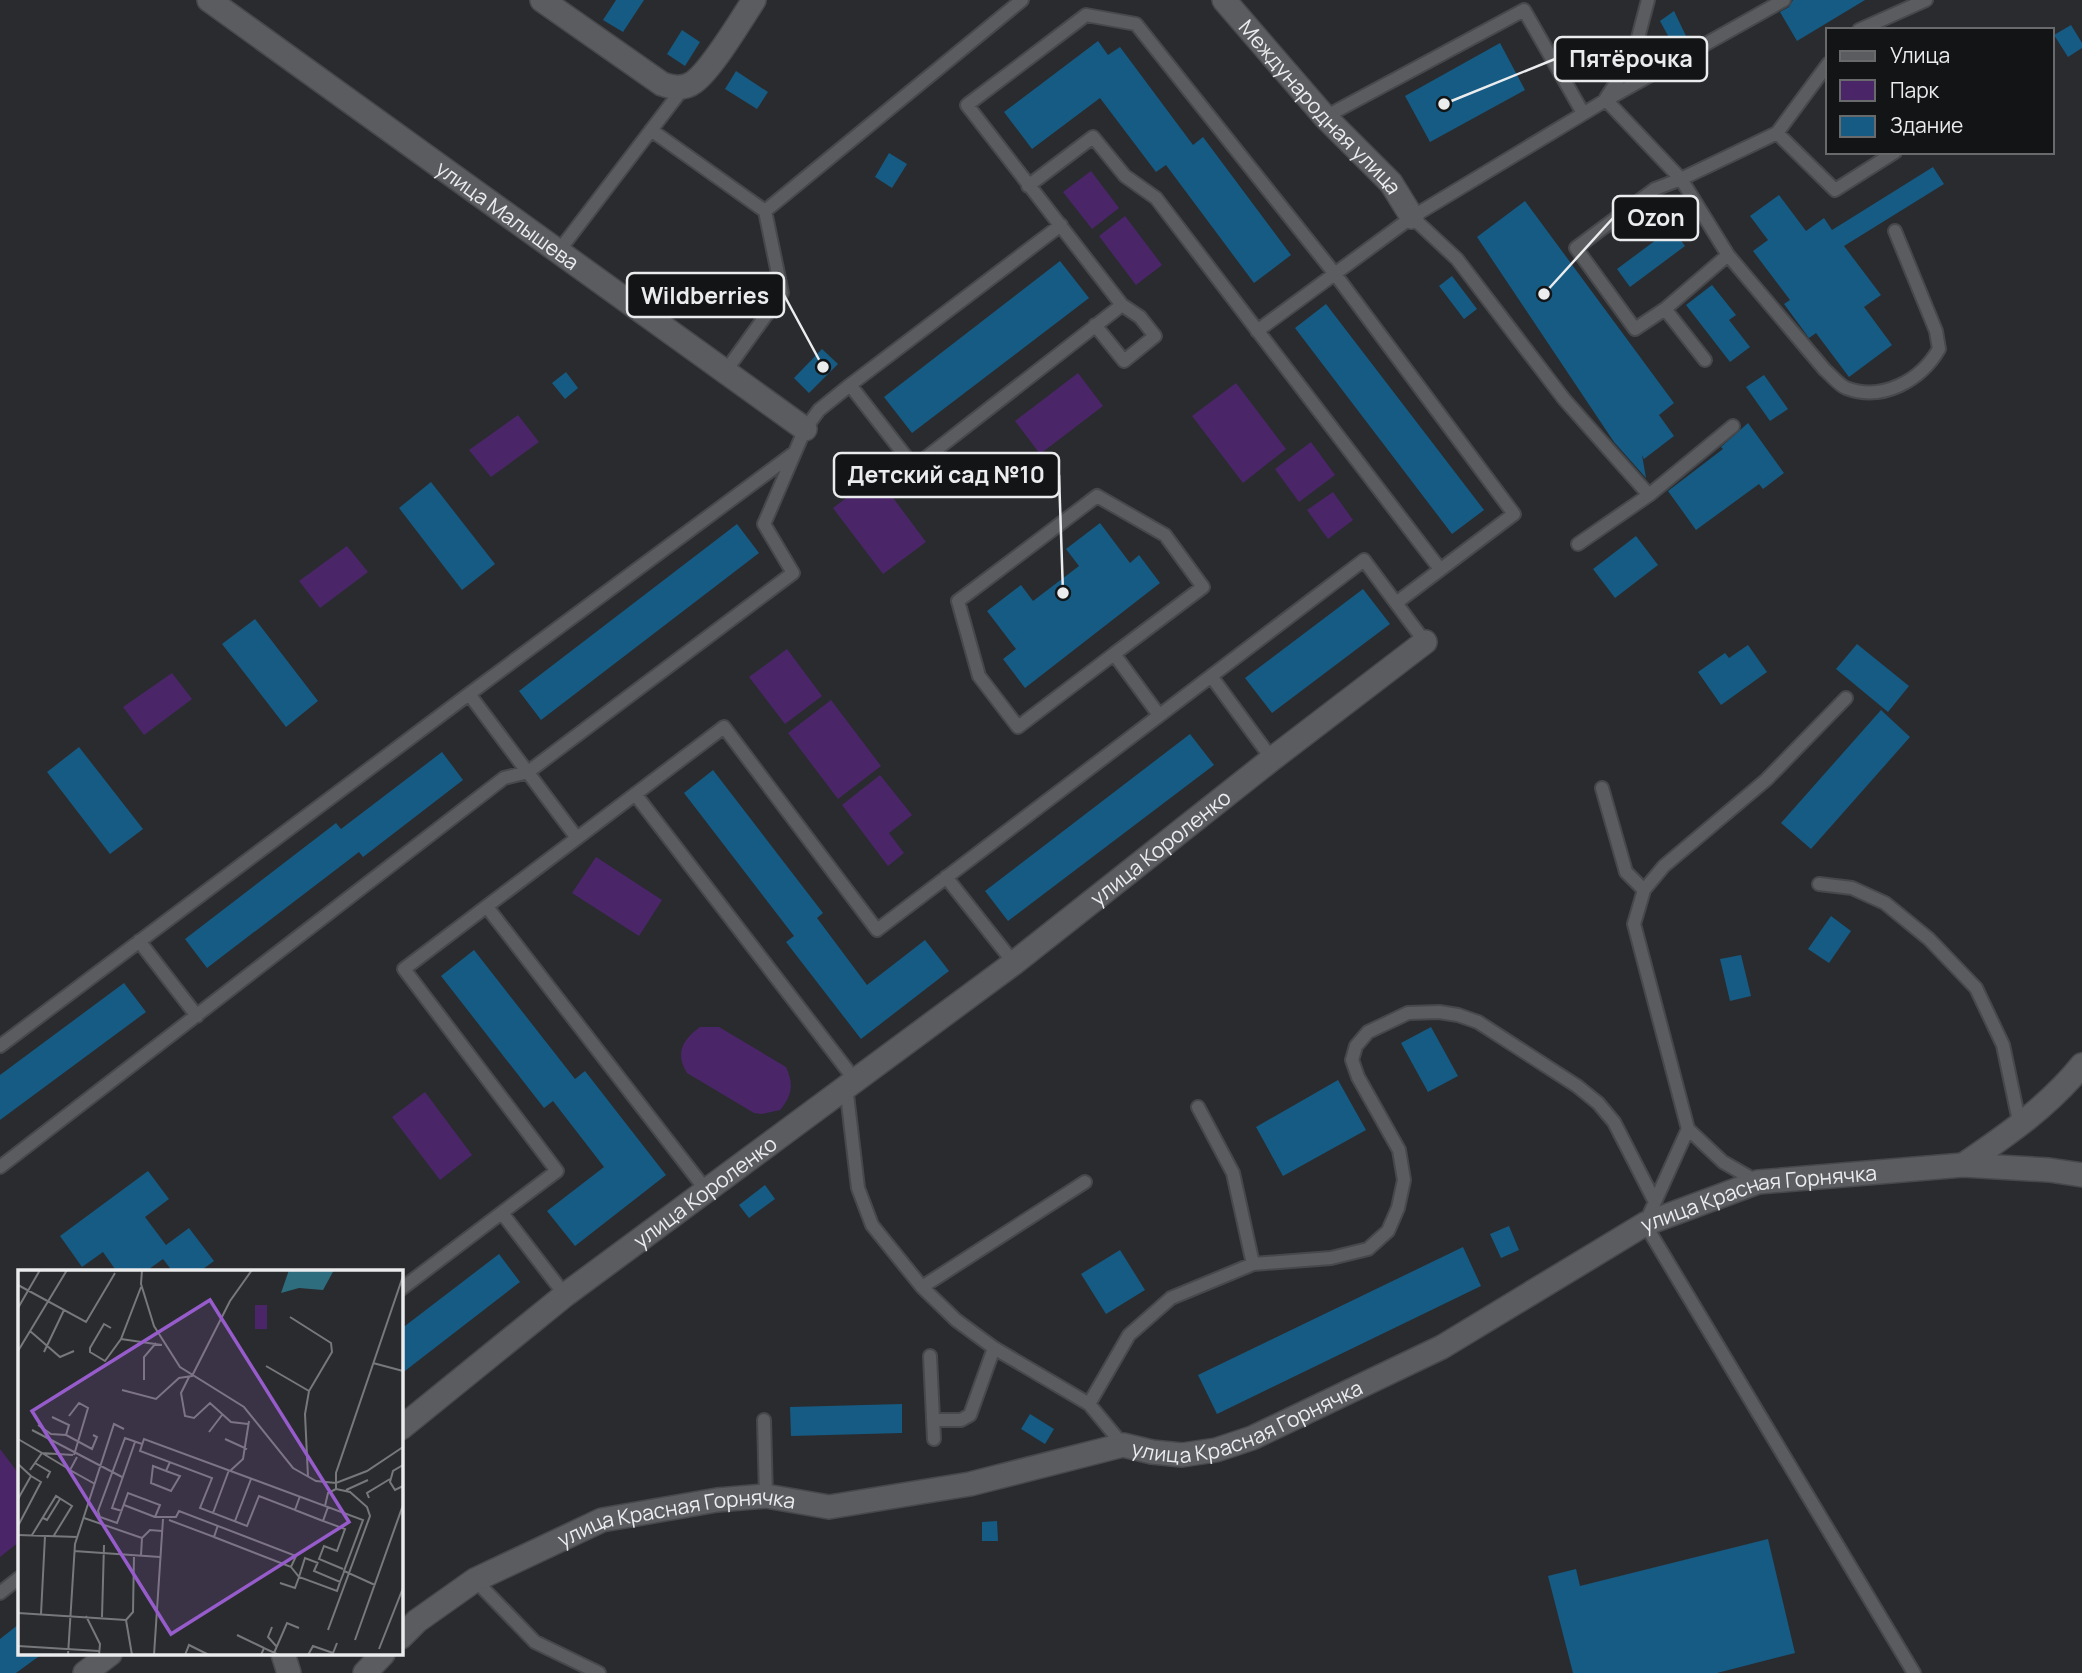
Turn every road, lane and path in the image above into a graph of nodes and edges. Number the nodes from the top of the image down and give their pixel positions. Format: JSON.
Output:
{"nodes":[{"id":1,"x":209,"y":0,"type":"edge"},
{"id":2,"x":542,"y":0,"type":"edge"},
{"id":3,"x":754,"y":0,"type":"edge"},
{"id":4,"x":1022,"y":0,"type":"edge"},
{"id":5,"x":1224,"y":0,"type":"edge"},
{"id":6,"x":1648,"y":0,"type":"edge"},
{"id":7,"x":1784,"y":0,"type":"edge"},
{"id":8,"x":1926,"y":0,"type":"edge"},
{"id":9,"x":1863,"y":28,"type":"edge"},
{"id":10,"x":1826,"y":67,"type":"edge"},
{"id":11,"x":684,"y":87,"type":"junction"},
{"id":12,"x":1605,"y":100,"type":"junction"},
{"id":13,"x":1583,"y":113,"type":"junction"},
{"id":14,"x":1325,"y":117,"type":"junction"},
{"id":15,"x":652,"y":130,"type":"junction"},
{"id":16,"x":1777,"y":133,"type":"junction"},
{"id":17,"x":1892,"y":154,"type":"edge"},
{"id":18,"x":1681,"y":179,"type":"junction"},
{"id":19,"x":1028,"y":186,"type":"junction"},
{"id":20,"x":765,"y":211,"type":"junction"},
{"id":21,"x":1412,"y":217,"type":"junction"},
{"id":22,"x":1061,"y":225,"type":"junction"},
{"id":23,"x":1895,"y":231,"type":"dead end"},
{"id":24,"x":558,"y":252,"type":"junction"},
{"id":25,"x":1728,"y":255,"type":"junction"},
{"id":26,"x":1335,"y":274,"type":"junction"},
{"id":27,"x":1122,"y":305,"type":"junction"},
{"id":28,"x":1665,"y":309,"type":"junction"},
{"id":29,"x":1095,"y":325,"type":"junction"},
{"id":30,"x":1257,"y":331,"type":"junction"},
{"id":31,"x":1705,"y":360,"type":"dead end"},
{"id":32,"x":725,"y":372,"type":"junction"},
{"id":33,"x":850,"y":385,"type":"junction"},
{"id":34,"x":1733,"y":426,"type":"dead end"},
{"id":35,"x":804,"y":429,"type":"junction"},
{"id":36,"x":794,"y":453,"type":"junction"},
{"id":37,"x":1649,"y":495,"type":"junction"},
{"id":38,"x":1578,"y":544,"type":"dead end"},
{"id":39,"x":1440,"y":569,"type":"junction"},
{"id":40,"x":1396,"y":603,"type":"junction"},
{"id":41,"x":1425,"y":642,"type":"joint"},
{"id":42,"x":1114,"y":654,"type":"junction"},
{"id":43,"x":1211,"y":676,"type":"junction"},
{"id":44,"x":469,"y":694,"type":"junction"},
{"id":45,"x":1846,"y":698,"type":"dead end"},
{"id":46,"x":1160,"y":715,"type":"junction"},
{"id":47,"x":1272,"y":759,"type":"junction"},
{"id":48,"x":528,"y":772,"type":"junction"},
{"id":49,"x":1602,"y":788,"type":"dead end"},
{"id":50,"x":635,"y":794,"type":"junction"},
{"id":51,"x":577,"y":838,"type":"junction"},
{"id":52,"x":946,"y":877,"type":"junction"},
{"id":53,"x":1819,"y":884,"type":"dead end"},
{"id":54,"x":1644,"y":890,"type":"junction"},
{"id":55,"x":486,"y":907,"type":"junction"},
{"id":56,"x":139,"y":941,"type":"junction"},
{"id":57,"x":1014,"y":963,"type":"junction"},
{"id":58,"x":197,"y":1016,"type":"junction"},
{"id":59,"x":0,"y":1046,"type":"edge"},
{"id":60,"x":2082,"y":1065,"type":"edge"},
{"id":61,"x":850,"y":1083,"type":"junction"},
{"id":62,"x":1198,"y":1107,"type":"dead end"},
{"id":63,"x":2020,"y":1126,"type":"junction"},
{"id":64,"x":1688,"y":1129,"type":"junction"},
{"id":65,"x":1964,"y":1165,"type":"junction"},
{"id":66,"x":0,"y":1167,"type":"edge"},
{"id":67,"x":2082,"y":1175,"type":"edge"},
{"id":68,"x":1085,"y":1182,"type":"dead end"},
{"id":69,"x":1758,"y":1182,"type":"junction"},
{"id":70,"x":706,"y":1190,"type":"junction"},
{"id":71,"x":1655,"y":1202,"type":"junction"},
{"id":72,"x":502,"y":1213,"type":"junction"},
{"id":73,"x":1645,"y":1224,"type":"junction"},
{"id":74,"x":1253,"y":1264,"type":"junction"},
{"id":75,"x":922,"y":1287,"type":"junction"},
{"id":76,"x":402,"y":1288,"type":"edge"},
{"id":77,"x":565,"y":1294,"type":"junction"},
{"id":78,"x":994,"y":1348,"type":"junction"},
{"id":79,"x":930,"y":1356,"type":"dead end"},
{"id":80,"x":1089,"y":1404,"type":"junction"},
{"id":81,"x":764,"y":1420,"type":"dead end"},
{"id":82,"x":934,"y":1420,"type":"junction"},
{"id":83,"x":402,"y":1427,"type":"edge"},
{"id":84,"x":934,"y":1439,"type":"dead end"},
{"id":85,"x":1123,"y":1446,"type":"junction"},
{"id":86,"x":766,"y":1496,"type":"junction"},
{"id":87,"x":18,"y":1579,"type":"edge"},
{"id":88,"x":475,"y":1580,"type":"junction"},
{"id":89,"x":0,"y":1593,"type":"edge"},
{"id":90,"x":402,"y":1636,"type":"edge"},
{"id":91,"x":107,"y":1656,"type":"edge"},
{"id":92,"x":284,"y":1656,"type":"edge"},
{"id":93,"x":381,"y":1656,"type":"edge"},
{"id":94,"x":85,"y":1673,"type":"edge"},
{"id":95,"x":289,"y":1673,"type":"edge"},
{"id":96,"x":365,"y":1673,"type":"edge"},
{"id":97,"x":599,"y":1673,"type":"edge"},
{"id":98,"x":1914,"y":1673,"type":"edge"}],
"edges":[{"from":1,"to":24,"type":"street","name":"улица Малышева"},
{"from":2,"to":11,"type":"street"},
{"from":3,"to":11,"type":"street"},
{"from":4,"to":20,"type":"lane"},
{"from":5,"to":14,"type":"street","name":"Международная улица"},
{"from":6,"to":12,"type":"lane"},
{"from":7,"to":12,"type":"lane"},
{"from":8,"to":9,"type":"lane"},
{"from":10,"to":16,"type":"lane"},
{"from":11,"to":15,"type":"lane"},
{"from":12,"to":13,"type":"lane"},
{"from":12,"to":18,"type":"lane"},
{"from":13,"to":14,"type":"lane"},
{"from":13,"to":21,"type":"lane"},
{"from":14,"to":21,"type":"street","name":"Международная улица"},
{"from":15,"to":20,"type":"lane"},
{"from":15,"to":24,"type":"lane"},
{"from":16,"to":17,"type":"lane"},
{"from":16,"to":18,"type":"lane"},
{"from":18,"to":25,"type":"lane"},
{"from":18,"to":28,"type":"lane"},
{"from":19,"to":22,"type":"lane"},
{"from":19,"to":26,"type":"lane"},
{"from":19,"to":30,"type":"lane"},
{"from":20,"to":32,"type":"lane"},
{"from":21,"to":26,"type":"lane"},
{"from":21,"to":37,"type":"lane"},
{"from":22,"to":27,"type":"lane"},
{"from":22,"to":33,"type":"lane"},
{"from":23,"to":25,"type":"lane"},
{"from":24,"to":32,"type":"street","name":"улица Малышева"},
{"from":25,"to":28,"type":"lane"},
{"from":26,"to":30,"type":"lane"},
{"from":26,"to":39,"type":"lane"},
{"from":27,"to":29,"type":"lane"},
{"from":27,"to":29,"type":"lane"},
{"from":28,"to":31,"type":"lane"},
{"from":29,"to":33,"type":"lane"},
{"from":30,"to":39,"type":"lane"},
{"from":32,"to":35,"type":"street","name":"улица Малышева"},
{"from":33,"to":35,"type":"lane"},
{"from":34,"to":37,"type":"lane"},
{"from":35,"to":36,"type":"lane"},
{"from":36,"to":44,"type":"lane"},
{"from":36,"to":48,"type":"lane"},
{"from":37,"to":38,"type":"lane"},
{"from":39,"to":40,"type":"lane"},
{"from":40,"to":41,"type":"lane"},
{"from":40,"to":43,"type":"lane"},
{"from":41,"to":47,"type":"street","name":"улица Короленко"},
{"from":42,"to":42,"type":"lane"},
{"from":42,"to":46,"type":"lane"},
{"from":43,"to":46,"type":"lane"},
{"from":43,"to":47,"type":"lane"},
{"from":44,"to":48,"type":"lane"},
{"from":44,"to":56,"type":"lane"},
{"from":45,"to":54,"type":"lane"},
{"from":46,"to":52,"type":"lane"},
{"from":47,"to":57,"type":"street","name":"улица Короленко"},
{"from":48,"to":51,"type":"lane"},
{"from":48,"to":58,"type":"lane"},
{"from":49,"to":54,"type":"lane"},
{"from":50,"to":51,"type":"lane"},
{"from":50,"to":52,"type":"lane"},
{"from":50,"to":61,"type":"lane"},
{"from":51,"to":55,"type":"lane"},
{"from":52,"to":57,"type":"lane"},
{"from":53,"to":63,"type":"lane"},
{"from":54,"to":64,"type":"lane"},
{"from":55,"to":70,"type":"lane"},
{"from":55,"to":72,"type":"lane"},
{"from":56,"to":58,"type":"lane"},
{"from":56,"to":59,"type":"lane"},
{"from":57,"to":61,"type":"street","name":"улица Короленко"},
{"from":58,"to":66,"type":"lane"},
{"from":60,"to":63,"type":"street"},
{"from":61,"to":70,"type":"street","name":"улица Короленко"},
{"from":61,"to":75,"type":"lane"},
{"from":62,"to":74,"type":"lane"},
{"from":63,"to":65,"type":"street"},
{"from":64,"to":69,"type":"lane"},
{"from":64,"to":71,"type":"lane"},
{"from":65,"to":67,"type":"street","name":"улица Красная Горнячка"},
{"from":65,"to":69,"type":"street","name":"улица Красная Горнячка"},
{"from":68,"to":75,"type":"lane"},
{"from":69,"to":73,"type":"street","name":"улица Красная Горнячка"},
{"from":70,"to":77,"type":"street","name":"улица Короленко"},
{"from":71,"to":73,"type":"lane"},
{"from":71,"to":74,"type":"lane"},
{"from":72,"to":76,"type":"lane"},
{"from":72,"to":77,"type":"lane"},
{"from":73,"to":85,"type":"street","name":"улица Красная Горнячка"},
{"from":73,"to":98,"type":"lane"},
{"from":74,"to":80,"type":"lane"},
{"from":75,"to":78,"type":"lane"},
{"from":77,"to":83,"type":"street","name":"улица Короленко"},
{"from":78,"to":80,"type":"lane"},
{"from":78,"to":82,"type":"lane"},
{"from":79,"to":82,"type":"lane"},
{"from":80,"to":85,"type":"lane"},
{"from":81,"to":86,"type":"lane"},
{"from":82,"to":84,"type":"lane"},
{"from":85,"to":86,"type":"street","name":"улица Красная Горнячка"},
{"from":86,"to":88,"type":"street","name":"улица Красная Горнячка"},
{"from":87,"to":89,"type":"lane"},
{"from":88,"to":90,"type":"street","name":"улица Красная Горнячка"},
{"from":88,"to":97,"type":"lane"},
{"from":91,"to":94,"type":"street"},
{"from":92,"to":95,"type":"street"},
{"from":93,"to":96,"type":"street"}]}
